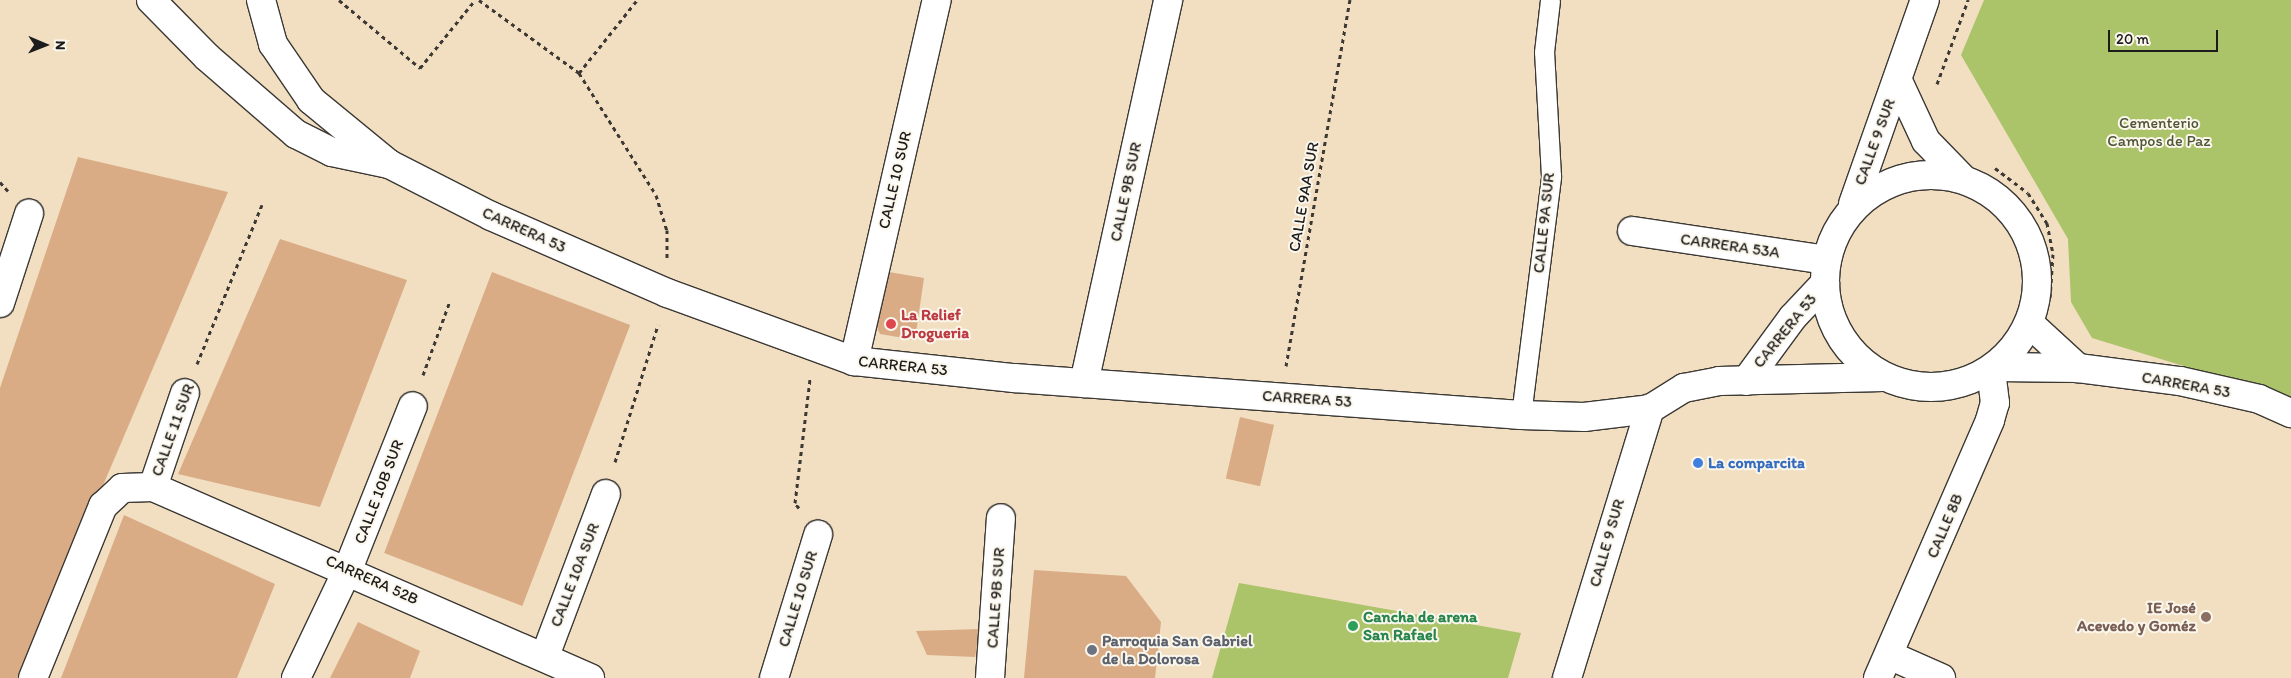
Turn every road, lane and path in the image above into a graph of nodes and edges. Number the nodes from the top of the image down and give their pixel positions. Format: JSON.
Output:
{"nodes":[{"id":1,"x":150,"y":0,"type":"edge"},
{"id":2,"x":261,"y":0,"type":"edge"},
{"id":3,"x":339,"y":0,"type":"edge"},
{"id":4,"x":475,"y":0,"type":"edge"},
{"id":5,"x":480,"y":0,"type":"edge"},
{"id":6,"x":637,"y":0,"type":"edge"},
{"id":7,"x":936,"y":0,"type":"edge"},
{"id":8,"x":1168,"y":0,"type":"edge"},
{"id":9,"x":1350,"y":0,"type":"edge"},
{"id":10,"x":1550,"y":0,"type":"edge"},
{"id":11,"x":1925,"y":0,"type":"edge"},
{"id":12,"x":1968,"y":0,"type":"edge"},
{"id":13,"x":1898,"y":81,"type":"junction"},
{"id":14,"x":1939,"y":95,"type":"dead end"},
{"id":15,"x":1985,"y":162,"type":"dead end"},
{"id":16,"x":389,"y":164,"type":"junction"},
{"id":17,"x":1963,"y":179,"type":"junction"},
{"id":18,"x":1853,"y":204,"type":"junction"},
{"id":19,"x":262,"y":206,"type":"dead end"},
{"id":20,"x":29,"y":214,"type":"dead end"},
{"id":21,"x":1632,"y":231,"type":"dead end"},
{"id":22,"x":1826,"y":271,"type":"junction"},
{"id":23,"x":450,"y":301,"type":"dead end"},
{"id":24,"x":0,"y":303,"type":"edge"},
{"id":25,"x":2039,"y":315,"type":"junction"},
{"id":26,"x":814,"y":349,"type":"junction"},
{"id":27,"x":854,"y":361,"type":"junction"},
{"id":28,"x":2078,"y":368,"type":"junction"},
{"id":29,"x":1994,"y":369,"type":"junction"},
{"id":30,"x":1883,"y":377,"type":"junction"},
{"id":31,"x":1746,"y":381,"type":"junction"},
{"id":32,"x":1084,"y":384,"type":"junction"},
{"id":33,"x":185,"y":393,"type":"joint"},
{"id":34,"x":1281,"y":397,"type":"junction"},
{"id":35,"x":413,"y":406,"type":"joint"},
{"id":36,"x":1650,"y":409,"type":"junction"},
{"id":37,"x":2291,"y":413,"type":"edge"},
{"id":38,"x":1521,"y":416,"type":"junction"},
{"id":39,"x":153,"y":486,"type":"junction"},
{"id":40,"x":606,"y":494,"type":"dead end"},
{"id":41,"x":1001,"y":518,"type":"dead end"},
{"id":42,"x":818,"y":535,"type":"joint"},
{"id":43,"x":348,"y":569,"type":"junction"},
{"id":44,"x":545,"y":656,"type":"junction"},
{"id":45,"x":1884,"y":666,"type":"edge"},
{"id":46,"x":33,"y":678,"type":"edge"},
{"id":47,"x":296,"y":678,"type":"edge"},
{"id":48,"x":590,"y":678,"type":"edge"},
{"id":49,"x":774,"y":678,"type":"edge"},
{"id":50,"x":990,"y":678,"type":"edge"},
{"id":51,"x":1567,"y":678,"type":"edge"},
{"id":52,"x":1942,"y":678,"type":"edge"}],
"edges":[{"from":1,"to":16,"type":"street","name":"CARRERA 53"},
{"from":2,"to":16,"type":"street"},
{"from":3,"to":4,"type":"path"},
{"from":5,"to":6,"type":"path"},
{"from":7,"to":27,"type":"street","name":"CALLE 10 SUR"},
{"from":8,"to":32,"type":"street","name":"CALLE 9B SUR"},
{"from":9,"to":34,"type":"path","name":"CALLE 9AA SUR"},
{"from":10,"to":38,"type":"lane","name":"CALLE 9A SUR"},
{"from":11,"to":13,"type":"street","name":"CALLE 9 SUR"},
{"from":12,"to":14,"type":"path"},
{"from":13,"to":17,"type":"street","name":"CALLE 9 SUR"},
{"from":13,"to":18,"type":"street","name":"CALLE 9 SUR"},
{"from":15,"to":25,"type":"path"},
{"from":16,"to":26,"type":"street","name":"CARRERA 53"},
{"from":17,"to":18,"type":"street"},
{"from":17,"to":25,"type":"street"},
{"from":18,"to":22,"type":"street","name":"CALLE 9 SUR"},
{"from":19,"to":33,"type":"path","name":"CALLE 11 SUR"},
{"from":20,"to":24,"type":"street"},
{"from":21,"to":22,"type":"street","name":"CARRERA 53A"},
{"from":22,"to":30,"type":"street"},
{"from":22,"to":31,"type":"street","name":"CARRERA 53"},
{"from":23,"to":35,"type":"path"},
{"from":25,"to":28,"type":"street"},
{"from":25,"to":29,"type":"street"},
{"from":26,"to":27,"type":"street","name":"CARRERA 53"},
{"from":26,"to":42,"type":"path","name":"CALLE 10 SUR"},
{"from":27,"to":32,"type":"street","name":"CARRERA 53"},
{"from":28,"to":29,"type":"street","name":"CARRERA 53"},
{"from":28,"to":37,"type":"street","name":"CARRERA 53"},
{"from":29,"to":30,"type":"street"},
{"from":29,"to":45,"type":"street","name":"CALLE 8B"},
{"from":30,"to":31,"type":"street","name":"CARRERA 53"},
{"from":31,"to":36,"type":"street","name":"CARRERA 53"},
{"from":32,"to":34,"type":"street","name":"CARRERA 53"},
{"from":33,"to":39,"type":"street","name":"CALLE 11 SUR"},
{"from":34,"to":38,"type":"street","name":"CARRERA 53"},
{"from":35,"to":43,"type":"street","name":"CALLE 10B SUR"},
{"from":36,"to":38,"type":"street","name":"CARRERA 53"},
{"from":36,"to":51,"type":"street","name":"CALLE 9 SUR"},
{"from":39,"to":43,"type":"street","name":"CARRERA 52B"},
{"from":39,"to":46,"type":"street","name":"CALLE 11 SUR"},
{"from":40,"to":44,"type":"street","name":"CALLE 10A SUR"},
{"from":41,"to":50,"type":"street","name":"CALLE 9B SUR"},
{"from":42,"to":49,"type":"street","name":"CALLE 10 SUR"},
{"from":43,"to":44,"type":"street","name":"CARRERA 52B"},
{"from":43,"to":47,"type":"street","name":"CALLE 10B SUR"},
{"from":44,"to":48,"type":"street","name":"CARRERA 52B"},
{"from":45,"to":52,"type":"street"}]}
